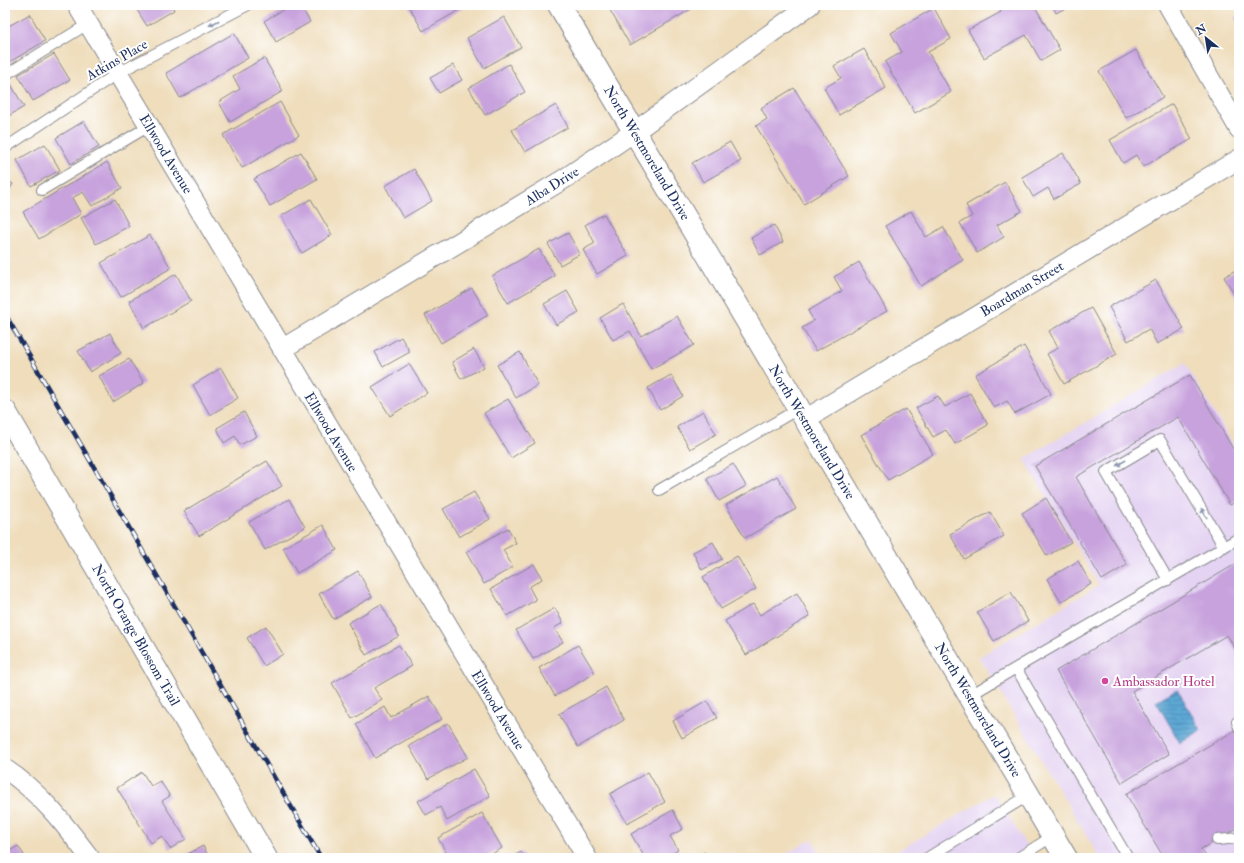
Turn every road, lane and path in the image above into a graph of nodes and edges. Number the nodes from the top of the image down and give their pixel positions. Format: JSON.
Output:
{"nodes":[{"id":1,"x":77,"y":5,"type":"edge"},
{"id":2,"x":248,"y":5,"type":"edge"},
{"id":3,"x":559,"y":5,"type":"edge"},
{"id":4,"x":810,"y":5,"type":"edge"},
{"id":5,"x":1168,"y":5,"type":"edge"},
{"id":6,"x":88,"y":24,"type":"junction"},
{"id":7,"x":118,"y":73,"type":"junction"},
{"id":8,"x":5,"y":75,"type":"edge"},
{"id":9,"x":149,"y":126,"type":"junction"},
{"id":10,"x":1239,"y":129,"type":"edge"},
{"id":11,"x":634,"y":132,"type":"junction"},
{"id":12,"x":5,"y":148,"type":"edge"},
{"id":13,"x":1239,"y":159,"type":"edge"},
{"id":14,"x":42,"y":190,"type":"dead end"},
{"id":15,"x":282,"y":349,"type":"junction"},
{"id":16,"x":5,"y":411,"type":"edge"},
{"id":17,"x":801,"y":414,"type":"junction"},
{"id":18,"x":659,"y":490,"type":"dead end"},
{"id":19,"x":1239,"y":538,"type":"edge"},
{"id":20,"x":1224,"y":547,"type":"junction"},
{"id":21,"x":1168,"y":580,"type":"junction"},
{"id":22,"x":1016,"y":668,"type":"junction"},
{"id":23,"x":969,"y":696,"type":"junction"},
{"id":24,"x":1239,"y":721,"type":"edge"},
{"id":25,"x":1239,"y":727,"type":"edge"},
{"id":26,"x":5,"y":769,"type":"edge"},
{"id":27,"x":1029,"y":795,"type":"junction"},
{"id":28,"x":1053,"y":836,"type":"junction"},
{"id":29,"x":1239,"y":838,"type":"edge"},
{"id":30,"x":1216,"y":840,"type":"dead end"},
{"id":31,"x":1124,"y":856,"type":"edge"},
{"id":32,"x":90,"y":858,"type":"edge"},
{"id":33,"x":266,"y":858,"type":"edge"},
{"id":34,"x":587,"y":858,"type":"edge"},
{"id":35,"x":927,"y":858,"type":"edge"},
{"id":36,"x":1018,"y":858,"type":"edge"},
{"id":37,"x":1066,"y":858,"type":"edge"}],
"edges":[{"from":1,"to":6,"type":"street","name":"Ellwood Avenue"},
{"from":2,"to":7,"type":"lane","name":"Atkins Place","one_way":true},
{"from":3,"to":11,"type":"street","name":"North Westmoreland Drive"},
{"from":4,"to":11,"type":"street","name":"Alba Drive"},
{"from":5,"to":10,"type":"street"},
{"from":6,"to":7,"type":"street","name":"Ellwood Avenue"},
{"from":6,"to":8,"type":"lane"},
{"from":7,"to":9,"type":"street","name":"Ellwood Avenue"},
{"from":7,"to":12,"type":"lane","name":"Atkins Place"},
{"from":9,"to":14,"type":"lane"},
{"from":9,"to":15,"type":"street","name":"Ellwood Avenue"},
{"from":11,"to":15,"type":"street","name":"Alba Drive"},
{"from":11,"to":17,"type":"street","name":"North Westmoreland Drive"},
{"from":13,"to":17,"type":"street","name":"Boardman Street"},
{"from":15,"to":34,"type":"street","name":"Ellwood Avenue"},
{"from":16,"to":33,"type":"street","name":"North Orange Blossom Trail"},
{"from":17,"to":18,"type":"lane"},
{"from":17,"to":23,"type":"street","name":"North Westmoreland Drive"},
{"from":19,"to":20,"type":"lane"},
{"from":20,"to":21,"type":"lane"},
{"from":20,"to":21,"type":"lane","one_way":true},
{"from":21,"to":22,"type":"lane"},
{"from":22,"to":23,"type":"lane"},
{"from":22,"to":31,"type":"lane"},
{"from":23,"to":27,"type":"street","name":"North Westmoreland Drive"},
{"from":24,"to":25,"type":"lane"},
{"from":26,"to":32,"type":"street"},
{"from":27,"to":28,"type":"street","name":"North Westmoreland Drive"},
{"from":27,"to":35,"type":"lane"},
{"from":28,"to":36,"type":"lane"},
{"from":28,"to":37,"type":"street","name":"North Westmoreland Drive"},
{"from":29,"to":30,"type":"lane"}]}
